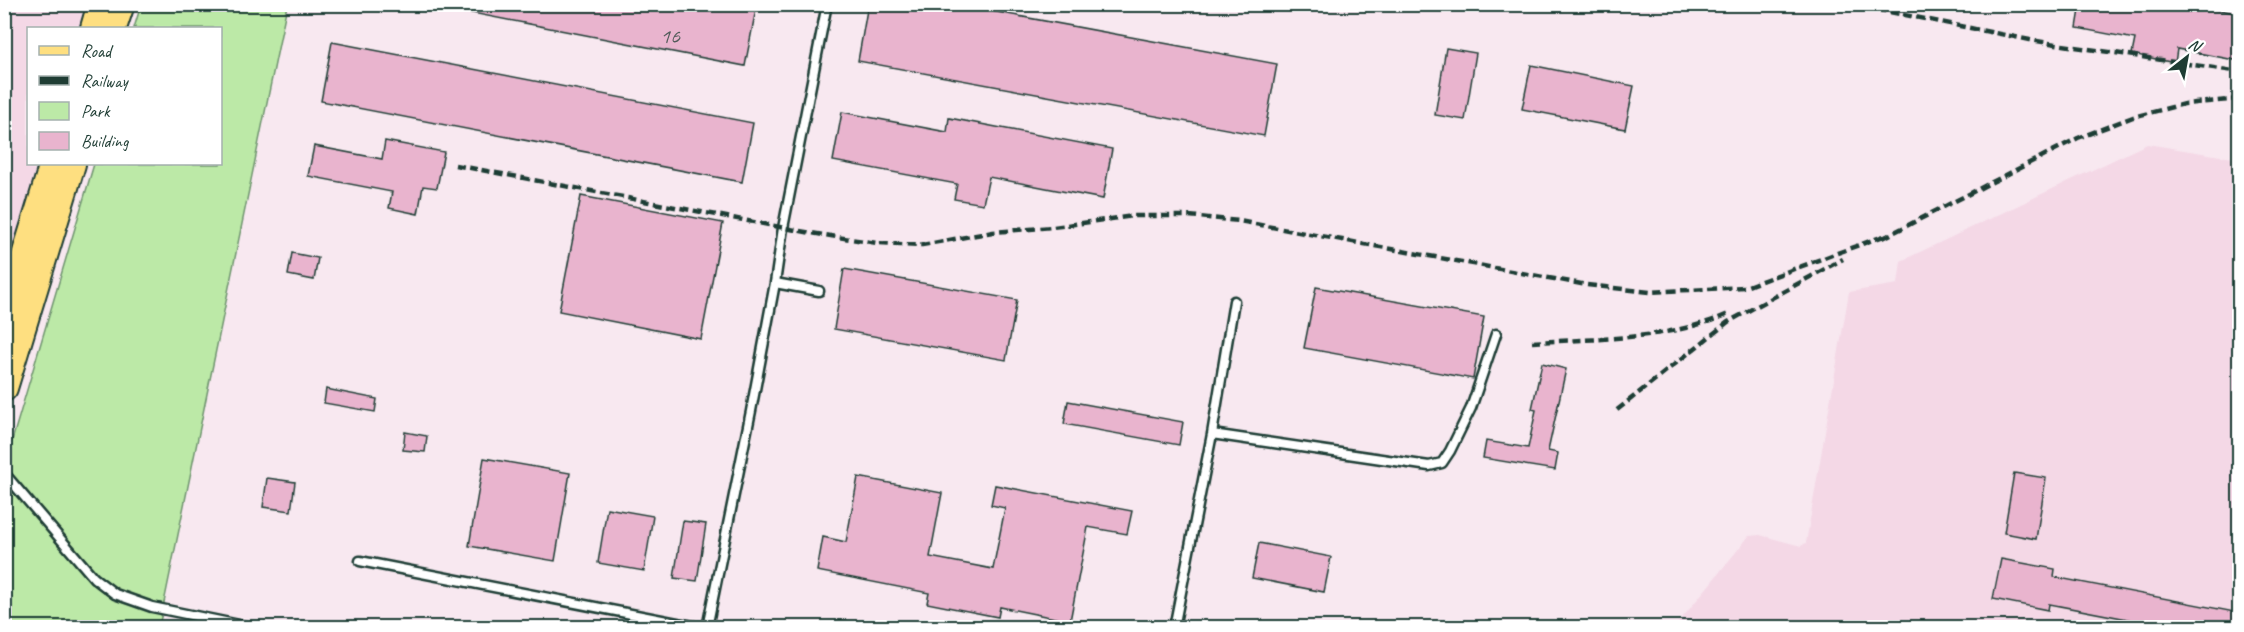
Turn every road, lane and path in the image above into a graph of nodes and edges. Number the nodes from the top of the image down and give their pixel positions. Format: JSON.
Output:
{"nodes":[{"id":1,"x":102,"y":4,"type":"edge"},
{"id":2,"x":121,"y":4,"type":"edge"},
{"id":3,"x":827,"y":4,"type":"edge"},
{"id":4,"x":94,"y":27,"type":"edge"},
{"id":5,"x":113,"y":27,"type":"edge"},
{"id":6,"x":53,"y":165,"type":"edge"},
{"id":7,"x":72,"y":165,"type":"edge"},
{"id":8,"x":775,"y":284,"type":"junction"},
{"id":9,"x":819,"y":291,"type":"dead end"},
{"id":10,"x":1234,"y":301,"type":"dead end"},
{"id":11,"x":4,"y":325,"type":"edge"},
{"id":12,"x":1496,"y":334,"type":"dead end"},
{"id":13,"x":10,"y":353,"type":"edge"},
{"id":14,"x":4,"y":388,"type":"edge"},
{"id":15,"x":1212,"y":434,"type":"junction"},
{"id":16,"x":4,"y":472,"type":"edge"},
{"id":17,"x":360,"y":561,"type":"dead end"},
{"id":18,"x":254,"y":627,"type":"edge"},
{"id":19,"x":705,"y":627,"type":"edge"},
{"id":20,"x":1174,"y":627,"type":"edge"}],
"edges":[{"from":1,"to":4,"type":"main road"},
{"from":2,"to":5,"type":"main road"},
{"from":3,"to":8,"type":"lane"},
{"from":6,"to":11,"type":"main road"},
{"from":7,"to":13,"type":"main road"},
{"from":8,"to":9,"type":"lane"},
{"from":8,"to":19,"type":"lane"},
{"from":10,"to":15,"type":"lane"},
{"from":12,"to":15,"type":"lane"},
{"from":13,"to":14,"type":"main road"},
{"from":15,"to":20,"type":"lane"},
{"from":16,"to":18,"type":"lane"},
{"from":17,"to":19,"type":"lane"}]}
